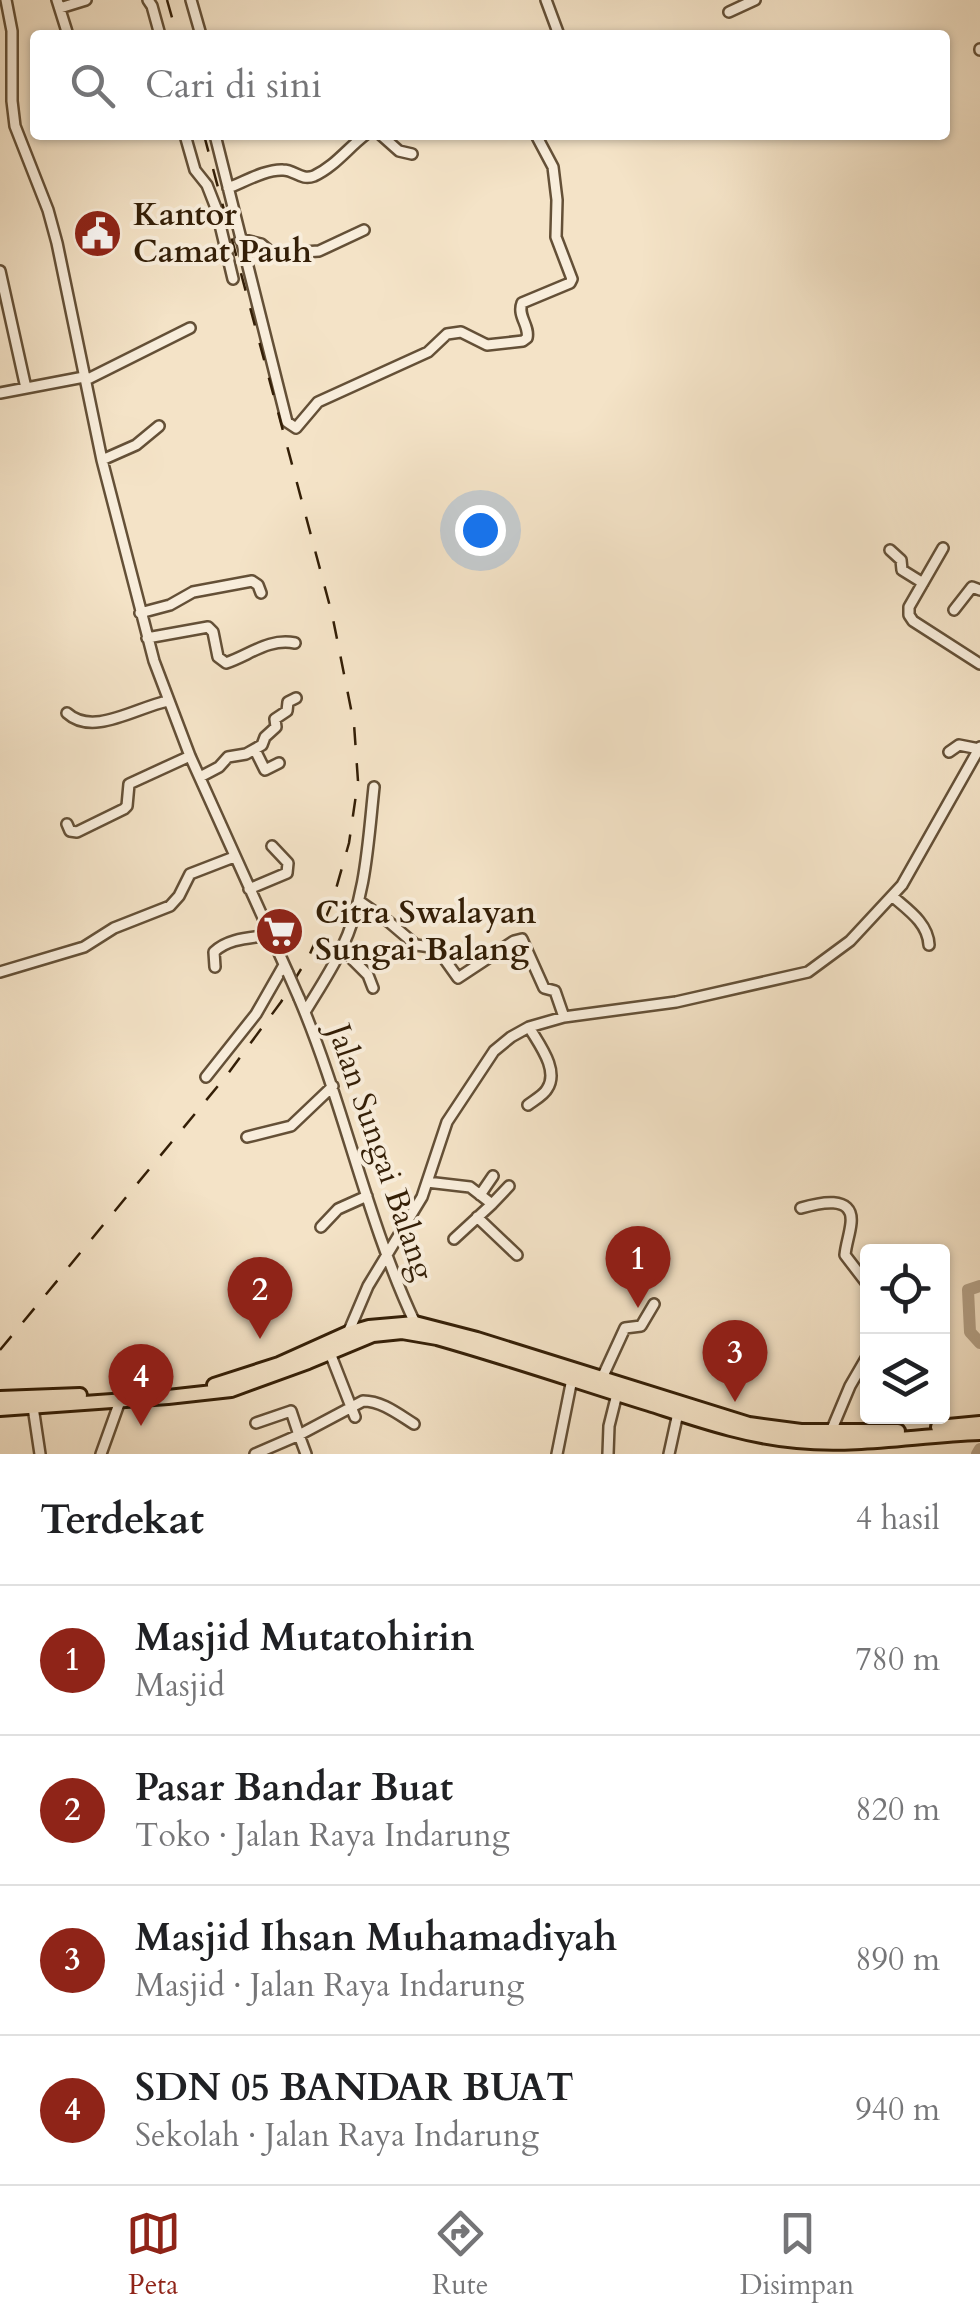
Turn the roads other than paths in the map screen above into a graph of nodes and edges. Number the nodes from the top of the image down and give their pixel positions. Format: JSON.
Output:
{"nodes":[{"id":1,"x":6,"y":0,"type":"edge"},
{"id":2,"x":86,"y":0,"type":"edge"},
{"id":3,"x":148,"y":0,"type":"edge"},
{"id":4,"x":190,"y":0,"type":"edge"},
{"id":5,"x":546,"y":0,"type":"edge"},
{"id":6,"x":755,"y":0,"type":"edge"},
{"id":7,"x":58,"y":4,"type":"edge"},
{"id":8,"x":729,"y":12,"type":"dead end"},
{"id":9,"x":66,"y":30,"type":"edge"},
{"id":10,"x":159,"y":30,"type":"edge"},
{"id":11,"x":199,"y":30,"type":"edge"},
{"id":12,"x":557,"y":30,"type":"edge"},
{"id":13,"x":12,"y":100,"type":"junction"},
{"id":14,"x":0,"y":104,"type":"edge"},
{"id":15,"x":186,"y":140,"type":"edge"},
{"id":16,"x":216,"y":140,"type":"edge"},
{"id":17,"x":360,"y":140,"type":"edge"},
{"id":18,"x":387,"y":140,"type":"edge"},
{"id":19,"x":538,"y":140,"type":"edge"},
{"id":20,"x":412,"y":154,"type":"dead end"},
{"id":21,"x":228,"y":188,"type":"junction"},
{"id":22,"x":364,"y":230,"type":"dead end"},
{"id":23,"x":240,"y":240,"type":"junction"},
{"id":24,"x":0,"y":272,"type":"edge"},
{"id":25,"x":233,"y":279,"type":"dead end"},
{"id":26,"x":190,"y":328,"type":"dead end"},
{"id":27,"x":85,"y":378,"type":"junction"},
{"id":28,"x":26,"y":388,"type":"junction"},
{"id":29,"x":0,"y":393,"type":"edge"},
{"id":30,"x":159,"y":426,"type":"dead end"},
{"id":31,"x":102,"y":460,"type":"junction"},
{"id":32,"x":944,"y":548,"type":"dead end"},
{"id":33,"x":890,"y":550,"type":"dead end"},
{"id":34,"x":923,"y":583,"type":"junction"},
{"id":35,"x":980,"y":590,"type":"edge"},
{"id":36,"x":261,"y":593,"type":"dead end"},
{"id":37,"x":954,"y":610,"type":"dead end"},
{"id":38,"x":140,"y":613,"type":"junction"},
{"id":39,"x":147,"y":638,"type":"junction"},
{"id":40,"x":295,"y":643,"type":"dead end"},
{"id":41,"x":980,"y":664,"type":"edge"},
{"id":42,"x":296,"y":698,"type":"dead end"},
{"id":43,"x":168,"y":701,"type":"junction"},
{"id":44,"x":67,"y":713,"type":"dead end"},
{"id":45,"x":979,"y":748,"type":"edge"},
{"id":46,"x":255,"y":750,"type":"junction"},
{"id":47,"x":949,"y":752,"type":"dead end"},
{"id":48,"x":190,"y":756,"type":"junction"},
{"id":49,"x":279,"y":763,"type":"dead end"},
{"id":50,"x":200,"y":777,"type":"junction"},
{"id":51,"x":374,"y":788,"type":"dead end"},
{"id":52,"x":68,"y":824,"type":"dead end"},
{"id":53,"x":272,"y":846,"type":"dead end"},
{"id":54,"x":234,"y":857,"type":"junction"},
{"id":55,"x":249,"y":888,"type":"junction"},
{"id":56,"x":892,"y":896,"type":"junction"},
{"id":57,"x":359,"y":901,"type":"junction"},
{"id":58,"x":270,"y":936,"type":"junction"},
{"id":59,"x":929,"y":946,"type":"dead end"},
{"id":60,"x":342,"y":949,"type":"junction"},
{"id":61,"x":215,"y":967,"type":"dead end"},
{"id":62,"x":286,"y":969,"type":"junction"},
{"id":63,"x":0,"y":972,"type":"edge"},
{"id":64,"x":373,"y":988,"type":"dead end"},
{"id":65,"x":305,"y":1012,"type":"junction"},
{"id":66,"x":564,"y":1017,"type":"junction"},
{"id":67,"x":529,"y":1027,"type":"junction"},
{"id":68,"x":206,"y":1077,"type":"dead end"},
{"id":69,"x":333,"y":1086,"type":"junction"},
{"id":70,"x":528,"y":1105,"type":"dead end"},
{"id":71,"x":247,"y":1137,"type":"dead end"},
{"id":72,"x":493,"y":1176,"type":"dead end"},
{"id":73,"x":428,"y":1182,"type":"junction"},
{"id":74,"x":509,"y":1186,"type":"dead end"},
{"id":75,"x":480,"y":1195,"type":"junction"},
{"id":76,"x":367,"y":1196,"type":"junction"},
{"id":77,"x":492,"y":1204,"type":"junction"},
{"id":78,"x":801,"y":1208,"type":"dead end"},
{"id":79,"x":476,"y":1217,"type":"junction"},
{"id":80,"x":321,"y":1227,"type":"dead end"},
{"id":81,"x":454,"y":1238,"type":"dead end"},
{"id":82,"x":516,"y":1255,"type":"dead end"},
{"id":83,"x":388,"y":1257,"type":"junction"},
{"id":84,"x":860,"y":1275,"type":"edge"},
{"id":85,"x":654,"y":1304,"type":"dead end"},
{"id":86,"x":416,"y":1324,"type":"junction"},
{"id":87,"x":348,"y":1333,"type":"junction"},
{"id":88,"x":330,"y":1353,"type":"junction"},
{"id":89,"x":860,"y":1369,"type":"edge"},
{"id":90,"x":602,"y":1378,"type":"junction"},
{"id":91,"x":572,"y":1379,"type":"junction"},
{"id":92,"x":617,"y":1394,"type":"junction"},
{"id":93,"x":0,"y":1398,"type":"edge"},
{"id":94,"x":120,"y":1401,"type":"junction"},
{"id":95,"x":26,"y":1404,"type":"junction"},
{"id":96,"x":0,"y":1408,"type":"edge"},
{"id":97,"x":353,"y":1412,"type":"junction"},
{"id":98,"x":678,"y":1413,"type":"junction"},
{"id":99,"x":256,"y":1423,"type":"dead end"},
{"id":100,"x":414,"y":1424,"type":"dead end"},
{"id":101,"x":976,"y":1428,"type":"edge"},
{"id":102,"x":299,"y":1434,"type":"junction"},
{"id":103,"x":828,"y":1437,"type":"junction"},
{"id":104,"x":40,"y":1454,"type":"edge"},
{"id":105,"x":101,"y":1454,"type":"edge"},
{"id":106,"x":255,"y":1454,"type":"edge"},
{"id":107,"x":306,"y":1454,"type":"edge"},
{"id":108,"x":557,"y":1454,"type":"edge"},
{"id":109,"x":608,"y":1454,"type":"edge"},
{"id":110,"x":669,"y":1454,"type":"edge"}],
"edges":[{"from":1,"to":13,"type":"street","name":"Jalan Sungai Balang"},
{"from":2,"to":7,"type":"street"},
{"from":3,"to":10,"type":"street"},
{"from":4,"to":11,"type":"street"},
{"from":5,"to":12,"type":"street"},
{"from":6,"to":8,"type":"street"},
{"from":7,"to":9,"type":"street"},
{"from":13,"to":14,"type":"street"},
{"from":13,"to":27,"type":"street","name":"Jalan Sungai Balang"},
{"from":15,"to":25,"type":"street"},
{"from":16,"to":21,"type":"street"},
{"from":17,"to":21,"type":"street"},
{"from":18,"to":20,"type":"street"},
{"from":19,"to":23,"type":"street"},
{"from":21,"to":23,"type":"street"},
{"from":22,"to":23,"type":"street"},
{"from":24,"to":28,"type":"street"},
{"from":26,"to":27,"type":"street"},
{"from":27,"to":28,"type":"street"},
{"from":27,"to":31,"type":"street","name":"Jalan Sungai Balang"},
{"from":28,"to":29,"type":"street"},
{"from":30,"to":31,"type":"street"},
{"from":31,"to":38,"type":"street","name":"Jalan Sungai Balang"},
{"from":32,"to":34,"type":"street"},
{"from":33,"to":34,"type":"street"},
{"from":34,"to":41,"type":"street"},
{"from":35,"to":37,"type":"street"},
{"from":36,"to":38,"type":"street"},
{"from":38,"to":39,"type":"street","name":"Jalan Sungai Balang"},
{"from":39,"to":40,"type":"street"},
{"from":39,"to":43,"type":"street","name":"Jalan Sungai Balang"},
{"from":42,"to":46,"type":"street"},
{"from":43,"to":44,"type":"street"},
{"from":43,"to":48,"type":"street","name":"Jalan Sungai Balang"},
{"from":45,"to":47,"type":"street"},
{"from":45,"to":56,"type":"street"},
{"from":46,"to":49,"type":"street"},
{"from":46,"to":50,"type":"street"},
{"from":48,"to":50,"type":"street","name":"Jalan Sungai Balang"},
{"from":48,"to":52,"type":"street"},
{"from":50,"to":54,"type":"street","name":"Jalan Sungai Balang"},
{"from":51,"to":57,"type":"street"},
{"from":53,"to":55,"type":"street"},
{"from":54,"to":55,"type":"street","name":"Jalan Sungai Balang"},
{"from":54,"to":63,"type":"street"},
{"from":55,"to":58,"type":"street","name":"Jalan Sungai Balang"},
{"from":56,"to":59,"type":"street"},
{"from":56,"to":66,"type":"street"},
{"from":57,"to":60,"type":"street"},
{"from":57,"to":66,"type":"street"},
{"from":58,"to":61,"type":"street"},
{"from":58,"to":62,"type":"street","name":"Jalan Sungai Balang"},
{"from":60,"to":64,"type":"street"},
{"from":60,"to":65,"type":"street"},
{"from":62,"to":65,"type":"street","name":"Jalan Sungai Balang","bridge":true},
{"from":62,"to":68,"type":"street"},
{"from":65,"to":69,"type":"street","name":"Jalan Sungai Balang"},
{"from":66,"to":67,"type":"street"},
{"from":67,"to":70,"type":"street"},
{"from":67,"to":73,"type":"street"},
{"from":69,"to":71,"type":"street"},
{"from":69,"to":76,"type":"street","name":"Jalan Sungai Balang"},
{"from":72,"to":75,"type":"street"},
{"from":73,"to":75,"type":"street"},
{"from":73,"to":83,"type":"street"},
{"from":74,"to":77,"type":"street"},
{"from":75,"to":77,"type":"street"},
{"from":76,"to":80,"type":"street"},
{"from":76,"to":83,"type":"street","name":"Jalan Sungai Balang"},
{"from":77,"to":79,"type":"street"},
{"from":78,"to":84,"type":"street"},
{"from":79,"to":81,"type":"street"},
{"from":79,"to":82,"type":"street"},
{"from":83,"to":86,"type":"street","name":"Jalan Sungai Balang"},
{"from":83,"to":87,"type":"street"},
{"from":85,"to":90,"type":"street"},
{"from":86,"to":87,"type":"highway"},
{"from":86,"to":90,"type":"highway"},
{"from":87,"to":95,"type":"highway"},
{"from":88,"to":91,"type":"highway"},
{"from":88,"to":94,"type":"highway"},
{"from":88,"to":97,"type":"street"},
{"from":89,"to":103,"type":"street"},
{"from":90,"to":103,"type":"highway"},
{"from":91,"to":92,"type":"highway"},
{"from":91,"to":108,"type":"street"},
{"from":92,"to":98,"type":"highway"},
{"from":92,"to":109,"type":"street"},
{"from":93,"to":95,"type":"highway"},
{"from":94,"to":95,"type":"highway"},
{"from":94,"to":105,"type":"street"},
{"from":95,"to":96,"type":"highway"},
{"from":95,"to":104,"type":"street"},
{"from":97,"to":100,"type":"street"},
{"from":97,"to":102,"type":"street"},
{"from":98,"to":103,"type":"highway"},
{"from":98,"to":110,"type":"street"},
{"from":99,"to":102,"type":"street"},
{"from":101,"to":103,"type":"highway"},
{"from":102,"to":106,"type":"street"},
{"from":102,"to":107,"type":"street"}]}
